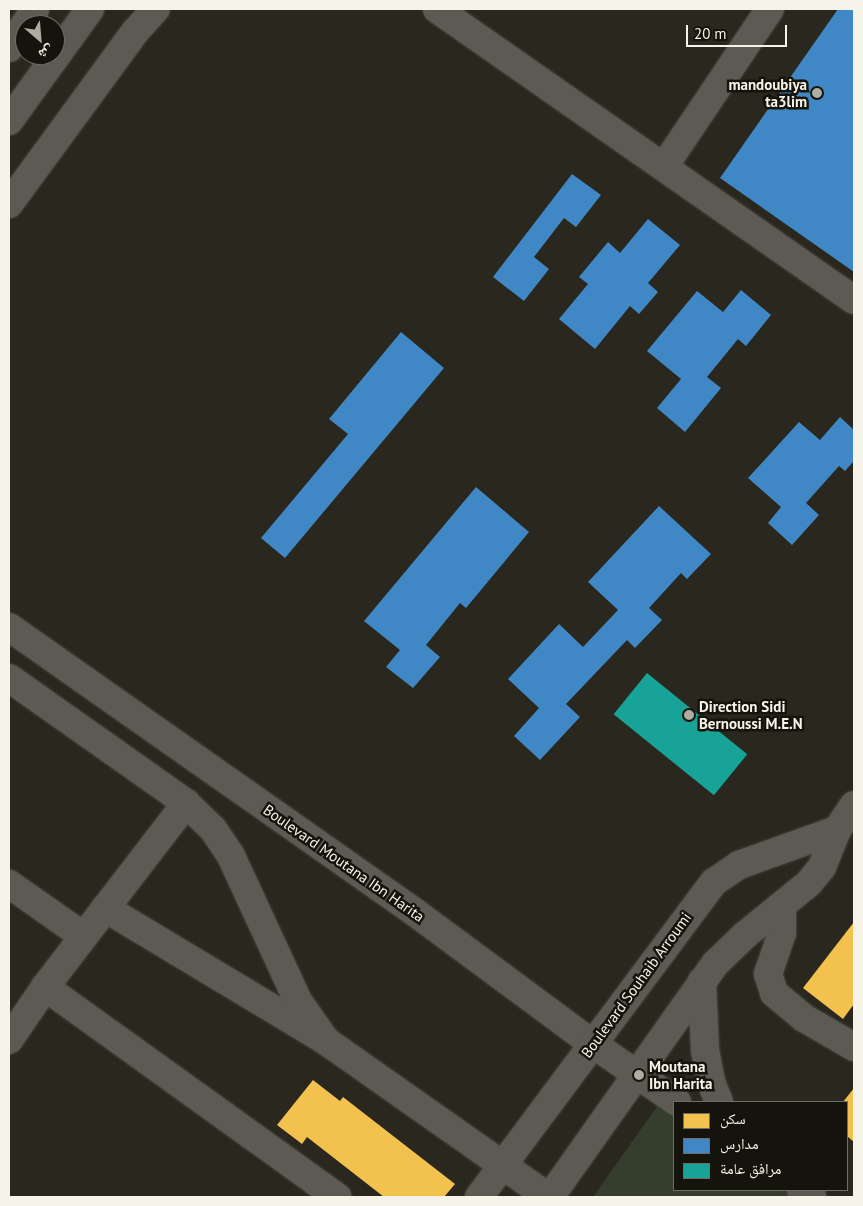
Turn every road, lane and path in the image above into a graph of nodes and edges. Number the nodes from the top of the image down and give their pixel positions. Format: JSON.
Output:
{"nodes":[{"id":1,"x":35,"y":9,"type":"edge"},
{"id":2,"x":90,"y":9,"type":"edge"},
{"id":3,"x":156,"y":9,"type":"edge"},
{"id":4,"x":437,"y":9,"type":"edge"},
{"id":5,"x":769,"y":9,"type":"edge"},
{"id":6,"x":9,"y":48,"type":"edge"},
{"id":7,"x":9,"y":121,"type":"edge"},
{"id":8,"x":665,"y":165,"type":"junction"},
{"id":9,"x":9,"y":204,"type":"edge"},
{"id":10,"x":854,"y":300,"type":"edge"},
{"id":11,"x":9,"y":627,"type":"edge"},
{"id":12,"x":9,"y":678,"type":"edge"},
{"id":13,"x":186,"y":803,"type":"junction"},
{"id":14,"x":854,"y":805,"type":"edge"},
{"id":15,"x":837,"y":830,"type":"junction"},
{"id":16,"x":9,"y":884,"type":"edge"},
{"id":17,"x":782,"y":906,"type":"junction"},
{"id":18,"x":105,"y":908,"type":"junction"},
{"id":19,"x":83,"y":936,"type":"junction"},
{"id":20,"x":702,"y":981,"type":"junction"},
{"id":21,"x":45,"y":987,"type":"junction"},
{"id":22,"x":9,"y":1040,"type":"edge"},
{"id":23,"x":326,"y":1042,"type":"junction"},
{"id":24,"x":593,"y":1044,"type":"junction"},
{"id":25,"x":854,"y":1047,"type":"edge"},
{"id":26,"x":639,"y":1075,"type":"junction"},
{"id":27,"x":677,"y":1101,"type":"edge"},
{"id":28,"x":719,"y":1101,"type":"edge"},
{"id":29,"x":501,"y":1166,"type":"junction"},
{"id":30,"x":337,"y":1197,"type":"edge"},
{"id":31,"x":479,"y":1197,"type":"edge"},
{"id":32,"x":549,"y":1197,"type":"edge"}],
"edges":[{"from":1,"to":6,"type":"street"},
{"from":2,"to":7,"type":"street"},
{"from":3,"to":9,"type":"street"},
{"from":4,"to":8,"type":"street"},
{"from":5,"to":8,"type":"street"},
{"from":8,"to":10,"type":"street"},
{"from":11,"to":24,"type":"street","name":"Boulevard Moutana Ibn Harita"},
{"from":12,"to":13,"type":"street"},
{"from":13,"to":18,"type":"street"},
{"from":13,"to":23,"type":"street"},
{"from":14,"to":15,"type":"street"},
{"from":15,"to":17,"type":"street"},
{"from":15,"to":24,"type":"street","name":"Boulevard Souhaib Arroumi"},
{"from":16,"to":19,"type":"street"},
{"from":17,"to":20,"type":"street"},
{"from":17,"to":25,"type":"street"},
{"from":18,"to":19,"type":"street"},
{"from":18,"to":23,"type":"street"},
{"from":19,"to":21,"type":"street"},
{"from":20,"to":26,"type":"street"},
{"from":20,"to":28,"type":"street"},
{"from":21,"to":22,"type":"street"},
{"from":21,"to":30,"type":"street"},
{"from":23,"to":29,"type":"street"},
{"from":24,"to":26,"type":"street","name":"Boulevard Moutana Ibn Harita"},
{"from":24,"to":29,"type":"street","name":"Boulevard Souhaib Arroumi"},
{"from":26,"to":27,"type":"street","name":"Boulevard Moutana Ibn Harita"},
{"from":26,"to":32,"type":"street"},
{"from":29,"to":31,"type":"street","name":"Boulevard Souhaib Arroumi"},
{"from":29,"to":32,"type":"street"}]}
